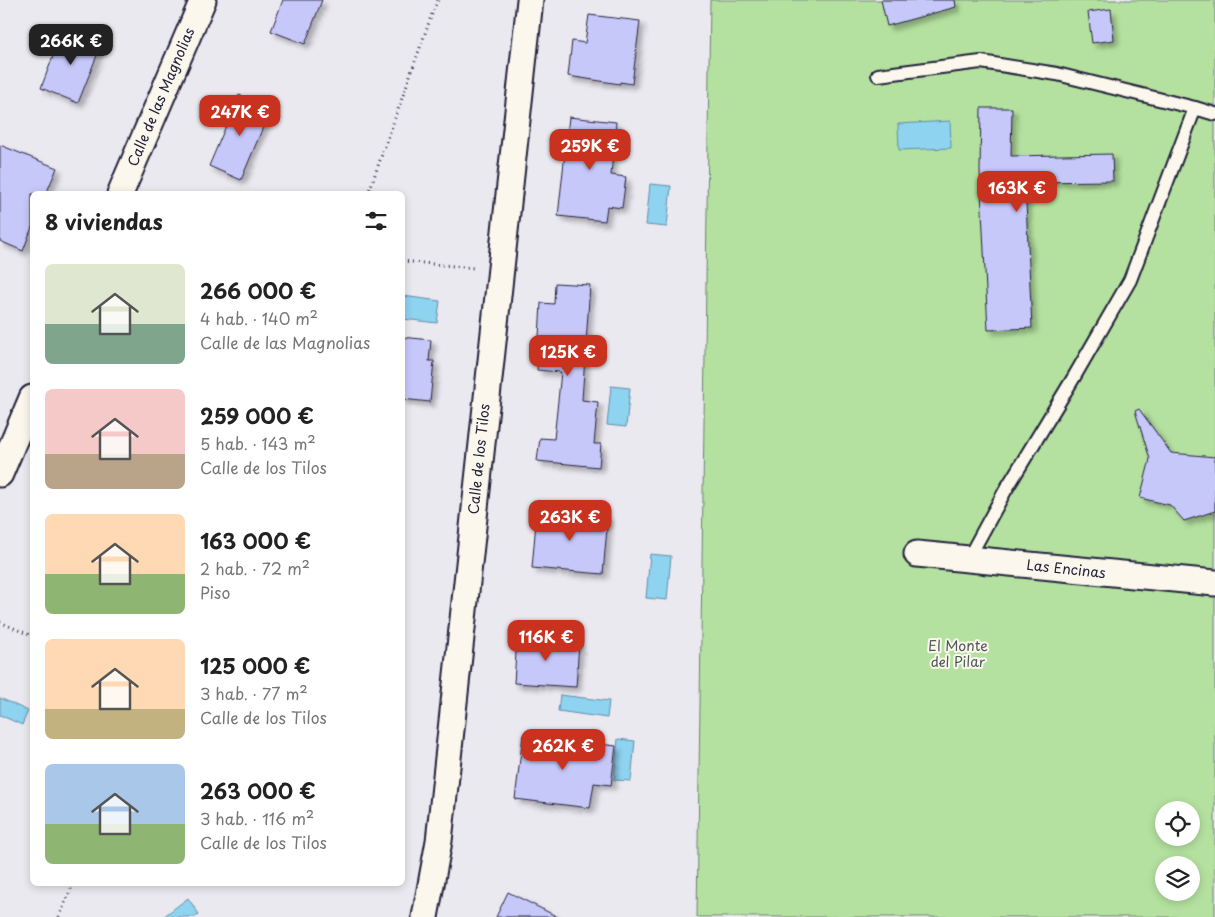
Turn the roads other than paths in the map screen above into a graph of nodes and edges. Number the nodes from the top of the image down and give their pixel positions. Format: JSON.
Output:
{"nodes":[{"id":1,"x":203,"y":0,"type":"edge"},
{"id":2,"x":530,"y":0,"type":"edge"},
{"id":3,"x":878,"y":75,"type":"dead end"},
{"id":4,"x":1196,"y":108,"type":"junction"},
{"id":5,"x":1215,"y":114,"type":"edge"},
{"id":6,"x":121,"y":191,"type":"edge"},
{"id":7,"x":30,"y":403,"type":"edge"},
{"id":8,"x":0,"y":474,"type":"edge"},
{"id":9,"x":917,"y":554,"type":"dead end"},
{"id":10,"x":968,"y":559,"type":"junction"},
{"id":11,"x":1215,"y":583,"type":"edge"},
{"id":12,"x":424,"y":917,"type":"edge"}],
"edges":[{"from":1,"to":6,"type":"street","name":"Calle de las Magnolias"},
{"from":2,"to":12,"type":"street","name":"Calle de los Tilos"},
{"from":3,"to":4,"type":"lane"},
{"from":4,"to":5,"type":"lane"},
{"from":4,"to":10,"type":"lane"},
{"from":7,"to":8,"type":"street"},
{"from":9,"to":10,"type":"street","name":"Las Encinas"},
{"from":10,"to":11,"type":"street","name":"Las Encinas"}]}
